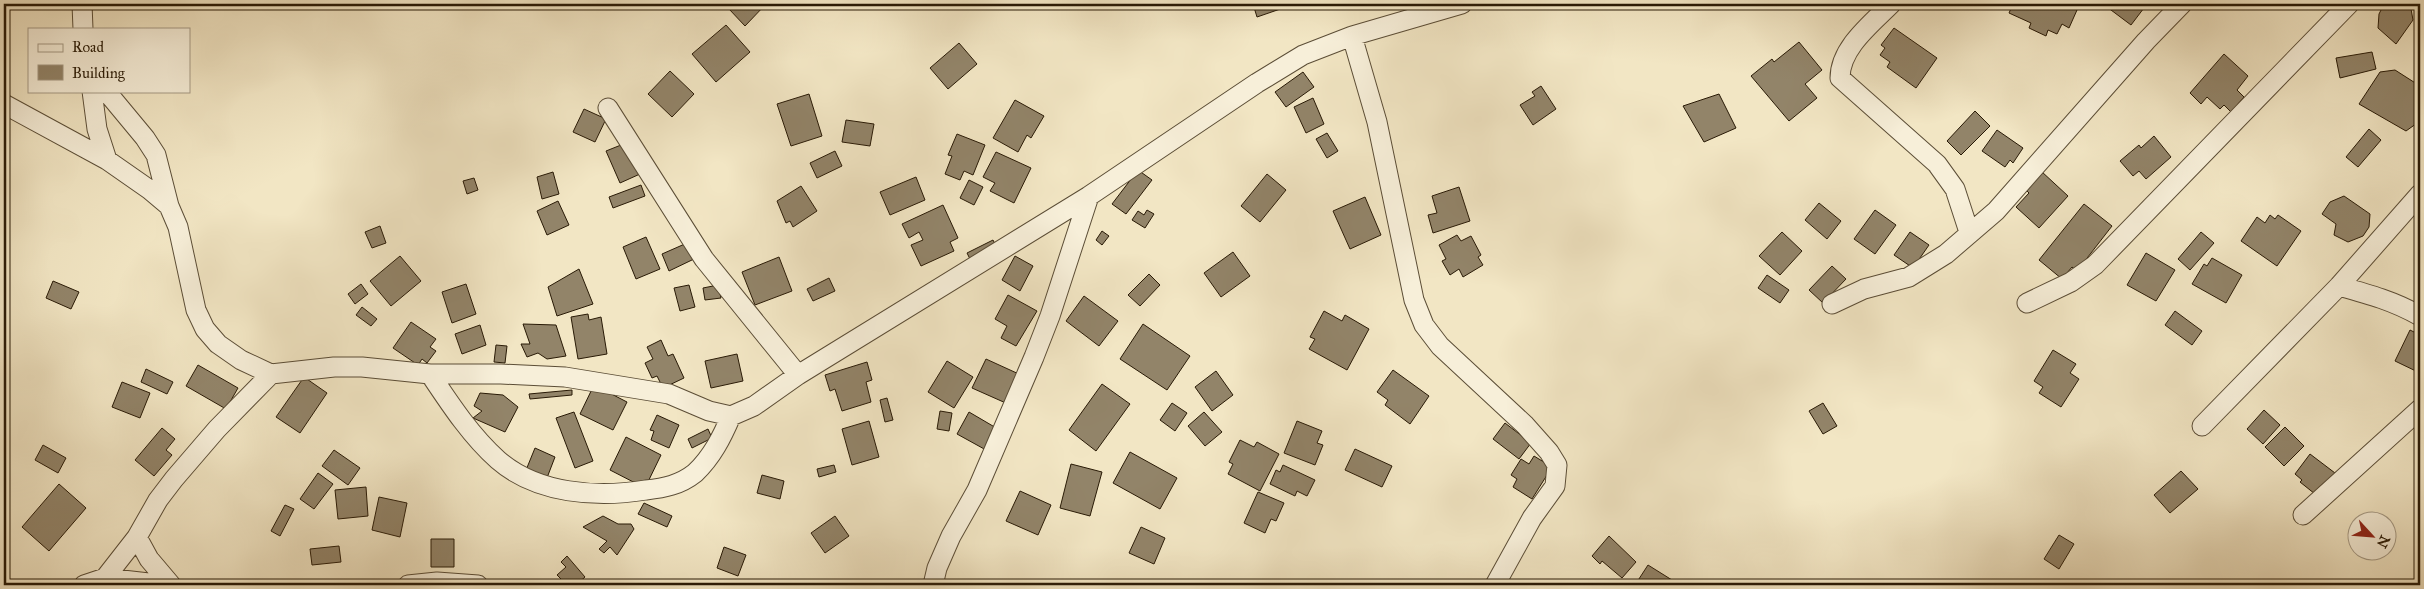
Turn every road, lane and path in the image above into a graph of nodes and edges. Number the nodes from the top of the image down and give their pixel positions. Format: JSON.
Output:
{"nodes":[{"id":1,"x":82,"y":4,"type":"edge"},
{"id":2,"x":1462,"y":4,"type":"edge"},
{"id":3,"x":1891,"y":4,"type":"edge"},
{"id":4,"x":2182,"y":4,"type":"edge"},
{"id":5,"x":2349,"y":4,"type":"edge"},
{"id":6,"x":83,"y":28,"type":"edge"},
{"id":7,"x":1352,"y":36,"type":"junction"},
{"id":8,"x":92,"y":92,"type":"edge"},
{"id":9,"x":107,"y":92,"type":"edge"},
{"id":10,"x":4,"y":104,"type":"edge"},
{"id":11,"x":608,"y":108,"type":"dead end"},
{"id":12,"x":107,"y":160,"type":"junction"},
{"id":13,"x":2420,"y":194,"type":"edge"},
{"id":14,"x":1089,"y":196,"type":"junction"},
{"id":15,"x":169,"y":206,"type":"junction"},
{"id":16,"x":1969,"y":232,"type":"junction"},
{"id":17,"x":2339,"y":286,"type":"junction"},
{"id":18,"x":2027,"y":303,"type":"dead end"},
{"id":19,"x":1832,"y":304,"type":"dead end"},
{"id":20,"x":2420,"y":316,"type":"edge"},
{"id":21,"x":271,"y":374,"type":"junction"},
{"id":22,"x":430,"y":374,"type":"junction"},
{"id":23,"x":798,"y":376,"type":"junction"},
{"id":24,"x":2420,"y":409,"type":"edge"},
{"id":25,"x":731,"y":416,"type":"junction"},
{"id":26,"x":2202,"y":426,"type":"dead end"},
{"id":27,"x":2304,"y":515,"type":"dead end"},
{"id":28,"x":137,"y":536,"type":"junction"},
{"id":29,"x":105,"y":578,"type":"junction"},
{"id":30,"x":84,"y":585,"type":"edge"},
{"id":31,"x":166,"y":585,"type":"edge"},
{"id":32,"x":172,"y":585,"type":"edge"},
{"id":33,"x":408,"y":585,"type":"edge"},
{"id":34,"x":478,"y":585,"type":"edge"},
{"id":35,"x":933,"y":585,"type":"edge"},
{"id":36,"x":1495,"y":585,"type":"edge"}],
"edges":[{"from":1,"to":6,"type":"street"},
{"from":2,"to":7,"type":"street"},
{"from":3,"to":16,"type":"street"},
{"from":4,"to":16,"type":"street"},
{"from":5,"to":18,"type":"street"},
{"from":7,"to":14,"type":"street"},
{"from":7,"to":36,"type":"street"},
{"from":8,"to":12,"type":"street"},
{"from":9,"to":15,"type":"street"},
{"from":10,"to":12,"type":"street"},
{"from":11,"to":23,"type":"street"},
{"from":12,"to":15,"type":"street"},
{"from":13,"to":17,"type":"street"},
{"from":14,"to":23,"type":"street"},
{"from":14,"to":35,"type":"street"},
{"from":15,"to":21,"type":"street"},
{"from":16,"to":19,"type":"street"},
{"from":17,"to":20,"type":"street"},
{"from":17,"to":26,"type":"street"},
{"from":21,"to":22,"type":"street"},
{"from":21,"to":28,"type":"street"},
{"from":22,"to":25,"type":"street"},
{"from":22,"to":25,"type":"street"},
{"from":23,"to":25,"type":"street"},
{"from":24,"to":27,"type":"street"},
{"from":28,"to":29,"type":"street"},
{"from":28,"to":32,"type":"street"},
{"from":29,"to":30,"type":"street"},
{"from":29,"to":31,"type":"street"},
{"from":33,"to":34,"type":"street"}]}
